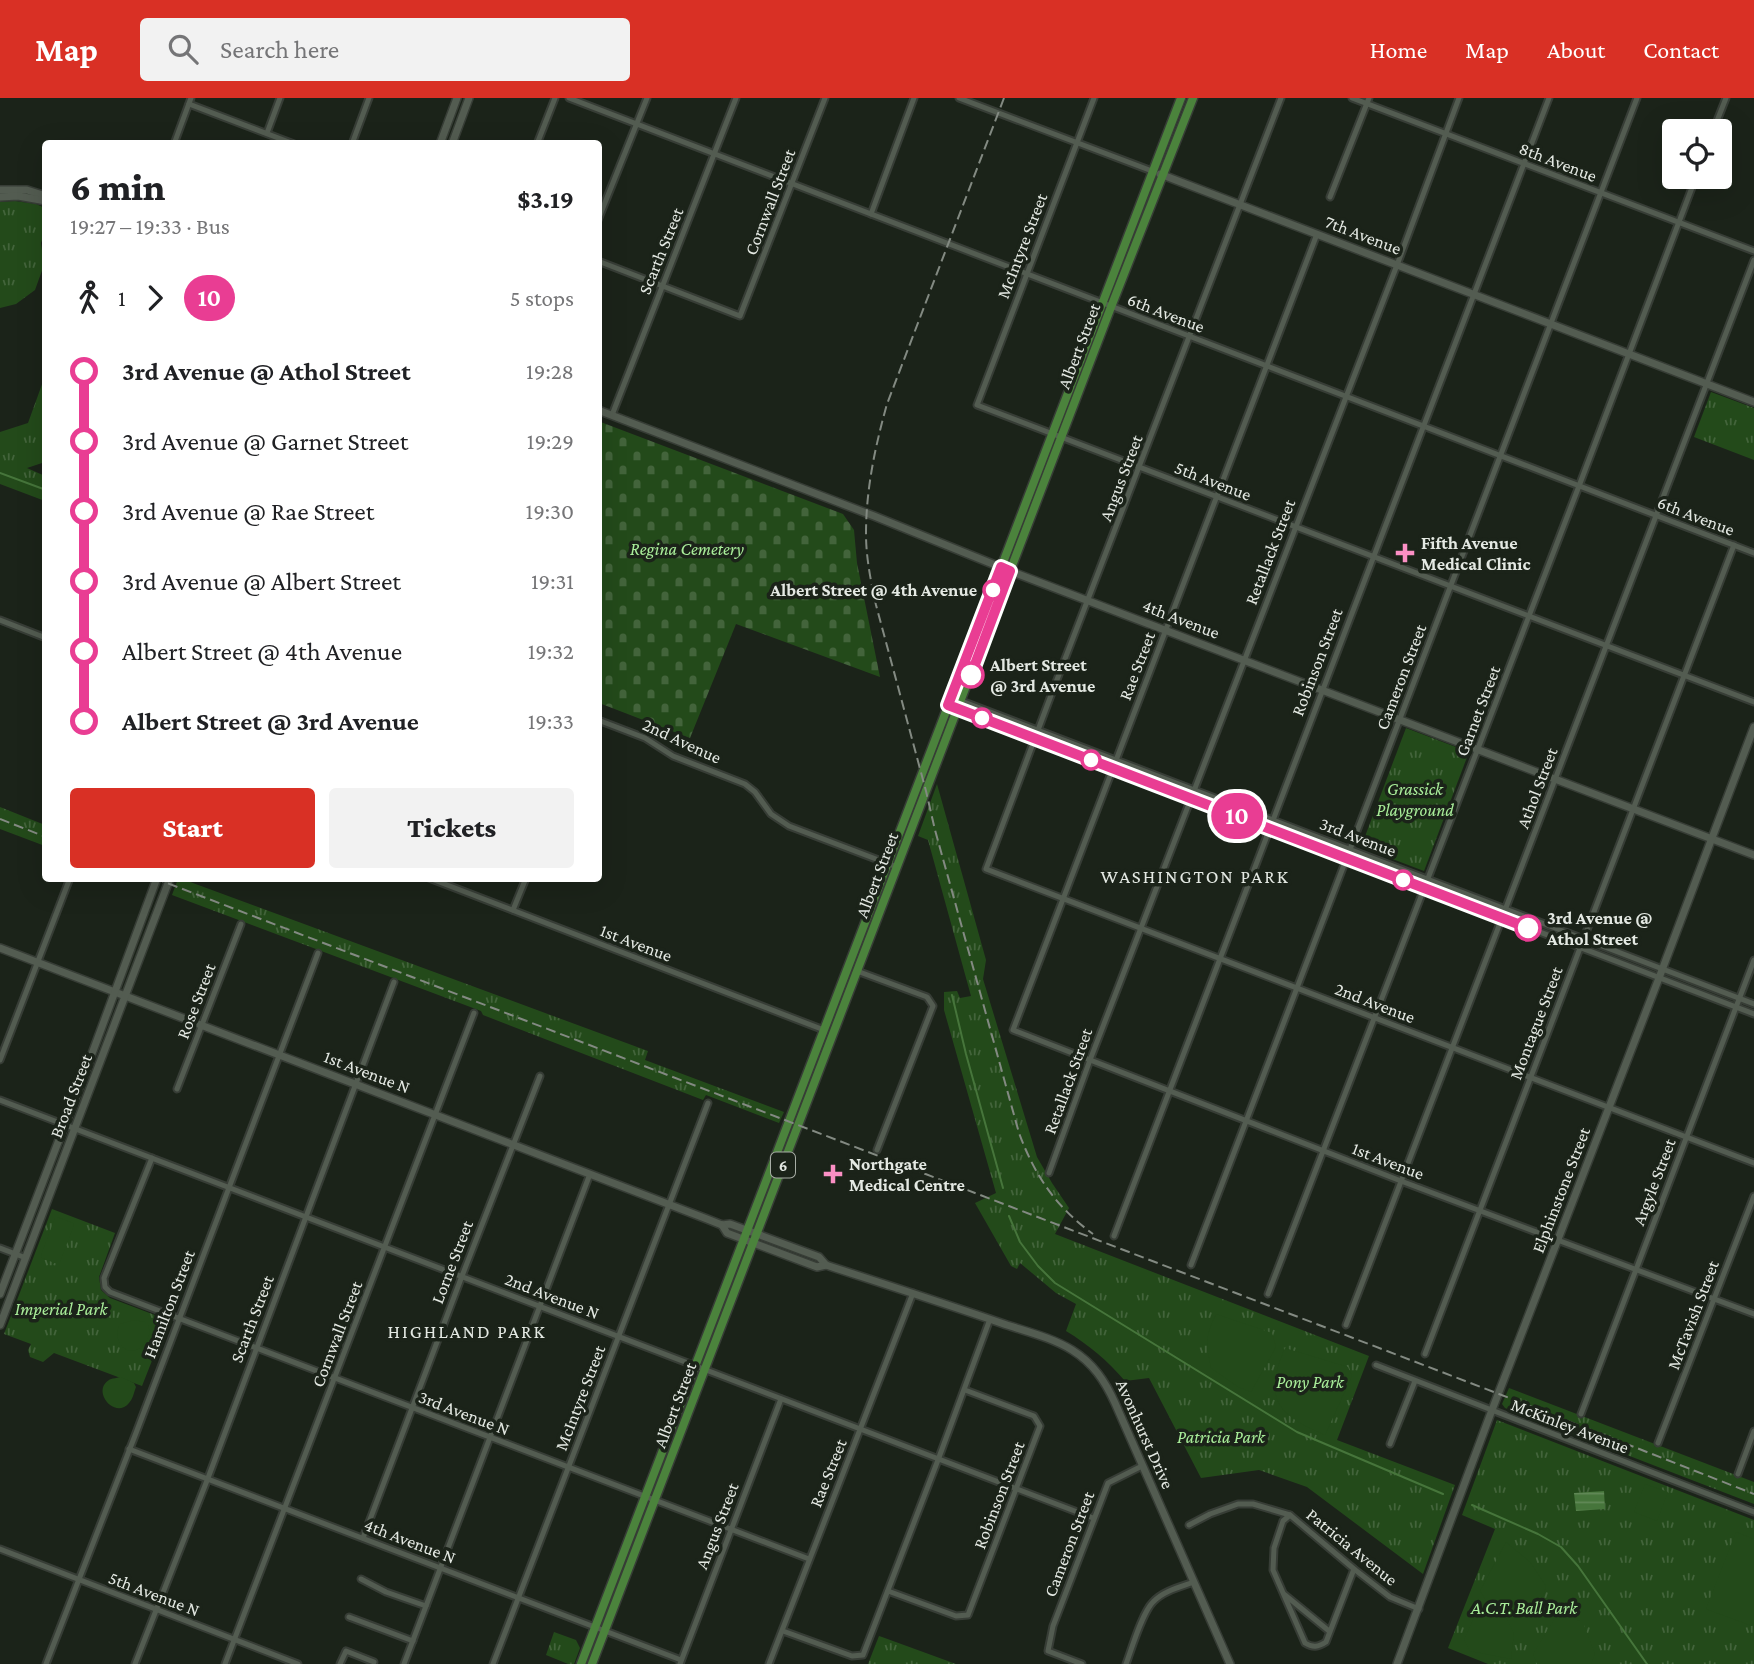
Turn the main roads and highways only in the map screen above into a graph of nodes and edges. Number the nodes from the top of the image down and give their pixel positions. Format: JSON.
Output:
{"nodes":[{"id":1,"x":1181,"y":98,"type":"edge"},
{"id":2,"x":1193,"y":98,"type":"edge"},
{"id":3,"x":581,"y":1664,"type":"edge"},
{"id":4,"x":592,"y":1664,"type":"edge"}],
"edges":[{"from":1,"to":3,"type":"main road","name":"Albert Street","number":"6"},
{"from":2,"to":4,"type":"main road","name":"Albert Street","number":"6"}]}
